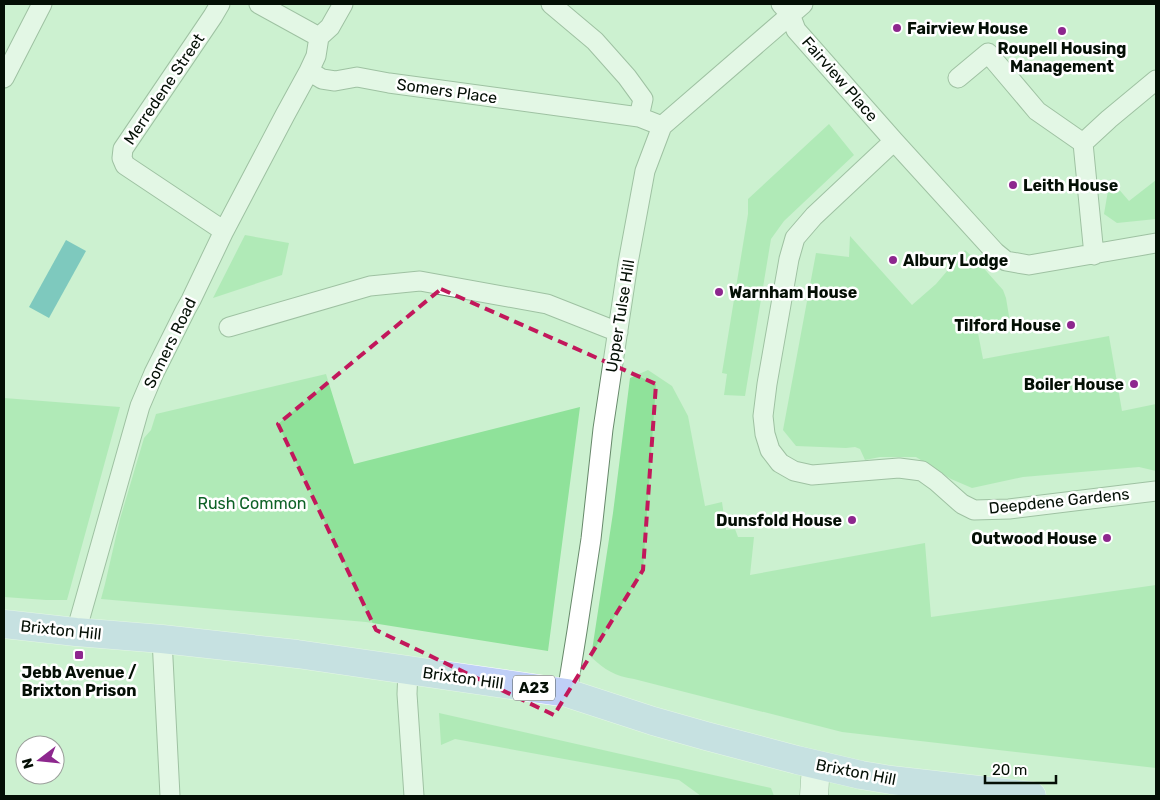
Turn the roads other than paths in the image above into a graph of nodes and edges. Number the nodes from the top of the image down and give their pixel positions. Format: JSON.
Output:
{"nodes":[{"id":1,"x":42,"y":4,"type":"edge"},
{"id":2,"x":259,"y":4,"type":"edge"},
{"id":3,"x":343,"y":4,"type":"edge"},
{"id":4,"x":551,"y":4,"type":"edge"},
{"id":5,"x":791,"y":7,"type":"edge"},
{"id":6,"x":217,"y":10,"type":"edge"},
{"id":7,"x":319,"y":37,"type":"junction"},
{"id":8,"x":310,"y":72,"type":"junction"},
{"id":9,"x":4,"y":78,"type":"edge"},
{"id":10,"x":958,"y":78,"type":"dead end"},
{"id":11,"x":1156,"y":80,"type":"edge"},
{"id":12,"x":639,"y":117,"type":"junction"},
{"id":13,"x":662,"y":126,"type":"junction"},
{"id":14,"x":894,"y":140,"type":"junction"},
{"id":15,"x":1083,"y":143,"type":"junction"},
{"id":16,"x":224,"y":231,"type":"junction"},
{"id":17,"x":1156,"y":243,"type":"edge"},
{"id":18,"x":1094,"y":255,"type":"junction"},
{"id":19,"x":229,"y":328,"type":"dead end"},
{"id":20,"x":618,"y":332,"type":"junction"},
{"id":21,"x":1156,"y":491,"type":"edge"},
{"id":22,"x":4,"y":624,"type":"edge"},
{"id":23,"x":76,"y":632,"type":"junction"},
{"id":24,"x":162,"y":639,"type":"junction"},
{"id":25,"x":408,"y":670,"type":"junction"},
{"id":26,"x":567,"y":693,"type":"junction"},
{"id":27,"x":816,"y":765,"type":"junction"},
{"id":28,"x":170,"y":796,"type":"edge"},
{"id":29,"x":414,"y":796,"type":"edge"},
{"id":30,"x":814,"y":796,"type":"edge"},
{"id":31,"x":1032,"y":796,"type":"edge"}],
"edges":[{"from":1,"to":9,"type":"street"},
{"from":2,"to":7,"type":"street"},
{"from":3,"to":7,"type":"street"},
{"from":4,"to":12,"type":"street"},
{"from":5,"to":13,"type":"street","name":"Upper Tulse Hill"},
{"from":5,"to":14,"type":"street","name":"Fairview Place"},
{"from":6,"to":16,"type":"street","name":"Merredene Street"},
{"from":7,"to":8,"type":"street"},
{"from":8,"to":12,"type":"street","name":"Somers Place"},
{"from":8,"to":16,"type":"street","name":"Somers Road"},
{"from":10,"to":15,"type":"street"},
{"from":11,"to":15,"type":"street"},
{"from":12,"to":13,"type":"street","name":"Somers Place"},
{"from":13,"to":20,"type":"street","name":"Upper Tulse Hill"},
{"from":14,"to":18,"type":"street","name":"Fairview Place"},
{"from":14,"to":21,"type":"street","name":"Deepdene Gardens"},
{"from":15,"to":18,"type":"street"},
{"from":16,"to":23,"type":"street","name":"Somers Road"},
{"from":17,"to":18,"type":"street","name":"Fairview Place"},
{"from":19,"to":20,"type":"street"},
{"from":20,"to":26,"type":"street","name":"Upper Tulse Hill"},
{"from":22,"to":23,"type":"highway","name":"Brixton Hill","number":"A23"},
{"from":23,"to":24,"type":"highway","name":"Brixton Hill","number":"A23"},
{"from":24,"to":25,"type":"highway","name":"Brixton Hill","number":"A23"},
{"from":24,"to":28,"type":"street"},
{"from":25,"to":26,"type":"highway","name":"Brixton Hill","number":"A23"},
{"from":25,"to":29,"type":"street"},
{"from":26,"to":27,"type":"highway","name":"Brixton Hill","number":"A23"},
{"from":27,"to":30,"type":"street"},
{"from":27,"to":31,"type":"highway","name":"Brixton Hill","number":"A23"}]}
